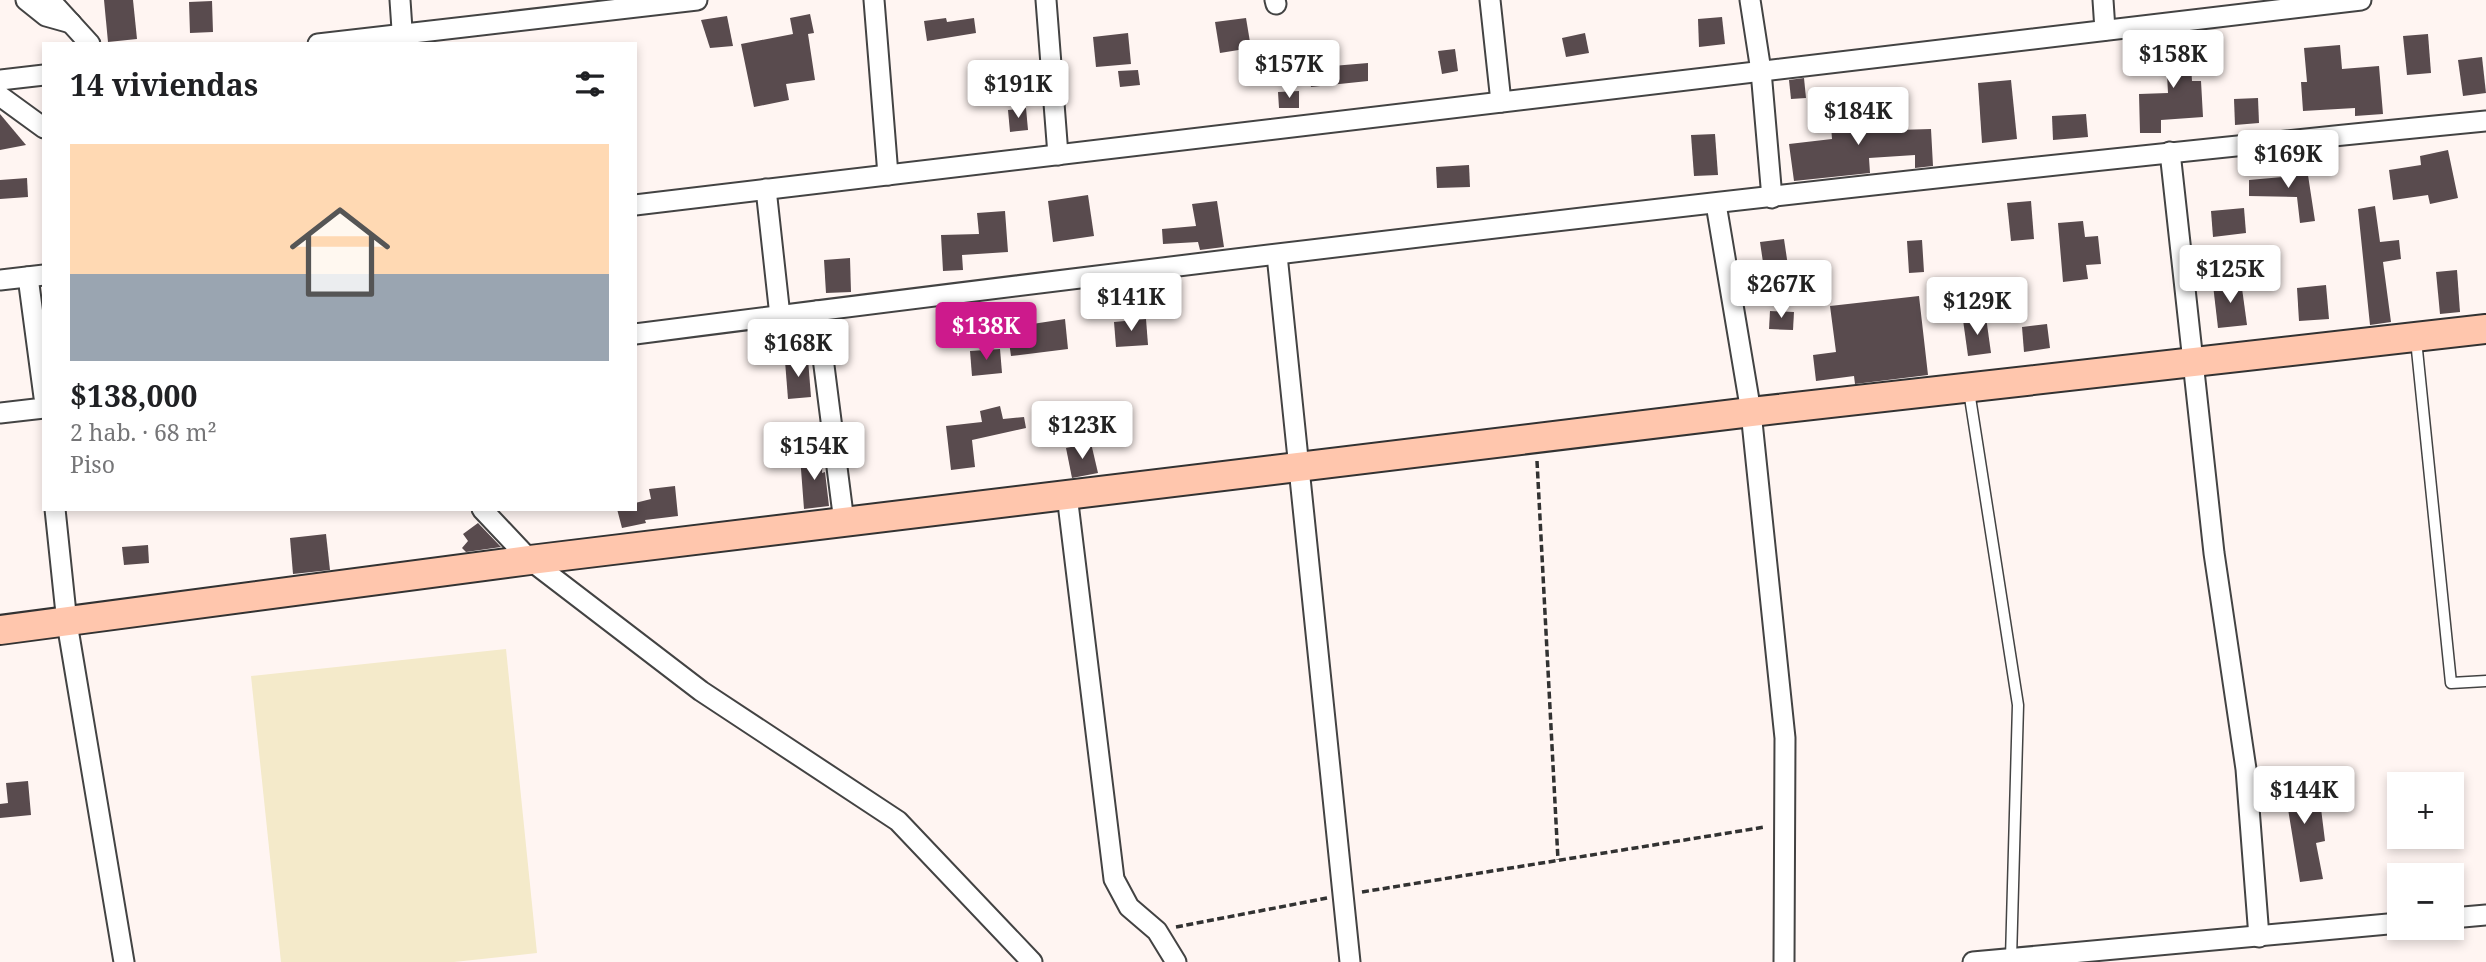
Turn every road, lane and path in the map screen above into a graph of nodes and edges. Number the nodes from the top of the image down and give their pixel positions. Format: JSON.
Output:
{"nodes":[{"id":1,"x":26,"y":0,"type":"edge"},
{"id":2,"x":50,"y":0,"type":"edge"},
{"id":3,"x":400,"y":0,"type":"edge"},
{"id":4,"x":697,"y":0,"type":"edge"},
{"id":5,"x":874,"y":0,"type":"edge"},
{"id":6,"x":1046,"y":0,"type":"edge"},
{"id":7,"x":1490,"y":0,"type":"edge"},
{"id":8,"x":1751,"y":0,"type":"edge"},
{"id":9,"x":2103,"y":0,"type":"edge"},
{"id":10,"x":2361,"y":0,"type":"edge"},
{"id":11,"x":71,"y":23,"type":"junction"},
{"id":12,"x":2105,"y":30,"type":"junction"},
{"id":13,"x":403,"y":39,"type":"edge"},
{"id":14,"x":88,"y":42,"type":"edge"},
{"id":15,"x":352,"y":42,"type":"edge"},
{"id":16,"x":1761,"y":71,"type":"junction"},
{"id":17,"x":42,"y":75,"type":"edge"},
{"id":18,"x":0,"y":80,"type":"edge"},
{"id":19,"x":0,"y":96,"type":"edge"},
{"id":20,"x":1501,"y":102,"type":"junction"},
{"id":21,"x":2486,"y":121,"type":"edge"},
{"id":22,"x":42,"y":127,"type":"edge"},
{"id":23,"x":2170,"y":152,"type":"junction"},
{"id":24,"x":1058,"y":155,"type":"junction"},
{"id":25,"x":888,"y":175,"type":"junction"},
{"id":26,"x":766,"y":189,"type":"junction"},
{"id":27,"x":1772,"y":198,"type":"junction"},
{"id":28,"x":1716,"y":204,"type":"junction"},
{"id":29,"x":637,"y":205,"type":"edge"},
{"id":30,"x":1277,"y":255,"type":"junction"},
{"id":31,"x":36,"y":276,"type":"edge"},
{"id":32,"x":0,"y":280,"type":"edge"},
{"id":33,"x":817,"y":311,"type":"junction"},
{"id":34,"x":780,"y":316,"type":"junction"},
{"id":35,"x":2486,"y":329,"type":"edge"},
{"id":36,"x":637,"y":334,"type":"edge"},
{"id":37,"x":2416,"y":337,"type":"junction"},
{"id":38,"x":2194,"y":361,"type":"junction"},
{"id":39,"x":42,"y":367,"type":"edge"},
{"id":40,"x":1968,"y":387,"type":"junction"},
{"id":41,"x":42,"y":408,"type":"edge"},
{"id":42,"x":1751,"y":412,"type":"junction"},
{"id":43,"x":0,"y":413,"type":"edge"},
{"id":44,"x":1536,"y":438,"type":"junction"},
{"id":45,"x":1298,"y":467,"type":"junction"},
{"id":46,"x":1067,"y":495,"type":"junction"},
{"id":47,"x":55,"y":511,"type":"edge"},
{"id":48,"x":484,"y":511,"type":"edge"},
{"id":49,"x":844,"y":522,"type":"junction"},
{"id":50,"x":530,"y":560,"type":"junction"},
{"id":51,"x":66,"y":623,"type":"junction"},
{"id":52,"x":0,"y":630,"type":"edge"},
{"id":53,"x":2486,"y":681,"type":"edge"},
{"id":54,"x":1785,"y":824,"type":"junction"},
{"id":55,"x":1558,"y":860,"type":"junction"},
{"id":56,"x":1343,"y":895,"type":"junction"},
{"id":57,"x":2486,"y":915,"type":"edge"},
{"id":58,"x":2464,"y":917,"type":"edge"},
{"id":59,"x":2387,"y":924,"type":"edge"},
{"id":60,"x":1157,"y":931,"type":"junction"},
{"id":61,"x":2259,"y":937,"type":"junction"},
{"id":62,"x":2011,"y":959,"type":"junction"},
{"id":63,"x":124,"y":962,"type":"edge"},
{"id":64,"x":1031,"y":962,"type":"edge"},
{"id":65,"x":1176,"y":962,"type":"edge"},
{"id":66,"x":1350,"y":962,"type":"edge"},
{"id":67,"x":1784,"y":962,"type":"edge"},
{"id":68,"x":1973,"y":962,"type":"edge"}],
"edges":[{"from":1,"to":11,"type":"street"},
{"from":2,"to":11,"type":"street"},
{"from":3,"to":13,"type":"street"},
{"from":4,"to":13,"type":"street"},
{"from":5,"to":25,"type":"street"},
{"from":6,"to":24,"type":"street"},
{"from":7,"to":20,"type":"street"},
{"from":8,"to":16,"type":"street"},
{"from":9,"to":12,"type":"street"},
{"from":10,"to":12,"type":"street"},
{"from":11,"to":14,"type":"street"},
{"from":12,"to":16,"type":"street"},
{"from":13,"to":15,"type":"street"},
{"from":16,"to":20,"type":"street"},
{"from":16,"to":27,"type":"street"},
{"from":17,"to":18,"type":"street"},
{"from":19,"to":22,"type":"street"},
{"from":20,"to":24,"type":"street"},
{"from":21,"to":23,"type":"street"},
{"from":23,"to":27,"type":"street"},
{"from":23,"to":38,"type":"street"},
{"from":24,"to":25,"type":"street"},
{"from":25,"to":26,"type":"street"},
{"from":26,"to":29,"type":"street"},
{"from":26,"to":34,"type":"street"},
{"from":27,"to":28,"type":"street"},
{"from":28,"to":30,"type":"street"},
{"from":28,"to":42,"type":"street"},
{"from":30,"to":33,"type":"street"},
{"from":30,"to":45,"type":"street"},
{"from":31,"to":32,"type":"street"},
{"from":31,"to":39,"type":"street"},
{"from":33,"to":34,"type":"street"},
{"from":33,"to":49,"type":"street"},
{"from":34,"to":36,"type":"street"},
{"from":35,"to":37,"type":"street"},
{"from":37,"to":38,"type":"street"},
{"from":37,"to":53,"type":"lane"},
{"from":38,"to":40,"type":"street"},
{"from":38,"to":61,"type":"street"},
{"from":40,"to":42,"type":"street"},
{"from":40,"to":62,"type":"lane"},
{"from":41,"to":43,"type":"street"},
{"from":42,"to":44,"type":"street"},
{"from":42,"to":54,"type":"street"},
{"from":44,"to":45,"type":"street"},
{"from":44,"to":55,"type":"path"},
{"from":45,"to":46,"type":"street"},
{"from":45,"to":56,"type":"street"},
{"from":46,"to":49,"type":"street"},
{"from":46,"to":60,"type":"street"},
{"from":47,"to":51,"type":"street"},
{"from":48,"to":50,"type":"street"},
{"from":49,"to":50,"type":"street"},
{"from":50,"to":51,"type":"street"},
{"from":50,"to":64,"type":"street"},
{"from":51,"to":52,"type":"street"},
{"from":51,"to":63,"type":"street"},
{"from":54,"to":55,"type":"path"},
{"from":54,"to":67,"type":"street"},
{"from":55,"to":56,"type":"path"},
{"from":56,"to":60,"type":"path"},
{"from":56,"to":66,"type":"street"},
{"from":57,"to":58,"type":"street"},
{"from":59,"to":61,"type":"street"},
{"from":60,"to":65,"type":"street"},
{"from":61,"to":62,"type":"street"},
{"from":62,"to":68,"type":"street"}]}
